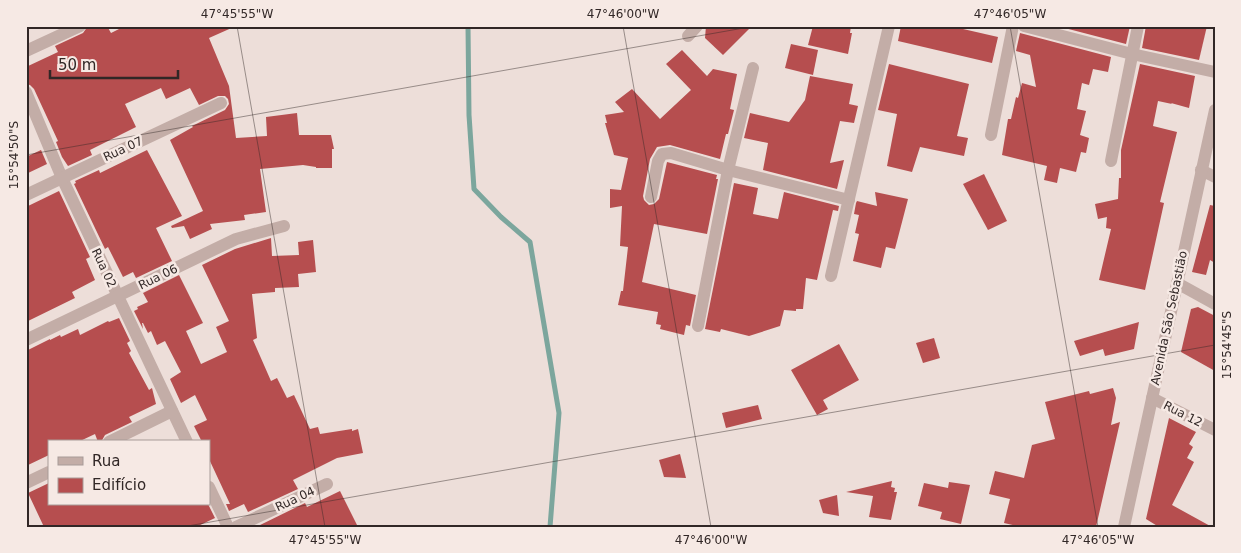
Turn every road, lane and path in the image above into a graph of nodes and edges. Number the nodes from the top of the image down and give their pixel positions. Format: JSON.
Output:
{"nodes":[{"id":1,"x":80,"y":26,"type":"edge"},
{"id":2,"x":697,"y":26,"type":"edge"},
{"id":3,"x":889,"y":26,"type":"edge"},
{"id":4,"x":1013,"y":26,"type":"edge"},
{"id":5,"x":1024,"y":26,"type":"edge"},
{"id":6,"x":1138,"y":26,"type":"edge"},
{"id":7,"x":688,"y":36,"type":"dead end"},
{"id":8,"x":26,"y":51,"type":"edge"},
{"id":9,"x":1132,"y":54,"type":"junction"},
{"id":10,"x":753,"y":68,"type":"dead end"},
{"id":11,"x":1215,"y":72,"type":"edge"},
{"id":12,"x":26,"y":92,"type":"edge"},
{"id":13,"x":221,"y":103,"type":"dead end"},
{"id":14,"x":1215,"y":110,"type":"edge"},
{"id":15,"x":991,"y":135,"type":"dead end"},
{"id":16,"x":1111,"y":161,"type":"dead end"},
{"id":17,"x":728,"y":170,"type":"junction"},
{"id":18,"x":1201,"y":170,"type":"junction"},
{"id":19,"x":1215,"y":177,"type":"edge"},
{"id":20,"x":62,"y":178,"type":"junction"},
{"id":21,"x":26,"y":195,"type":"edge"},
{"id":22,"x":651,"y":197,"type":"dead end"},
{"id":23,"x":849,"y":200,"type":"junction"},
{"id":24,"x":284,"y":226,"type":"dead end"},
{"id":25,"x":830,"y":276,"type":"dead end"},
{"id":26,"x":1177,"y":283,"type":"junction"},
{"id":27,"x":118,"y":296,"type":"junction"},
{"id":28,"x":1215,"y":304,"type":"edge"},
{"id":29,"x":698,"y":326,"type":"dead end"},
{"id":30,"x":26,"y":340,"type":"edge"},
{"id":31,"x":1152,"y":398,"type":"junction"},
{"id":32,"x":172,"y":410,"type":"junction"},
{"id":33,"x":1215,"y":430,"type":"edge"},
{"id":34,"x":113,"y":440,"type":"edge"},
{"id":35,"x":186,"y":440,"type":"edge"},
{"id":36,"x":48,"y":472,"type":"edge"},
{"id":37,"x":26,"y":483,"type":"edge"},
{"id":38,"x":326,"y":484,"type":"dead end"},
{"id":39,"x":210,"y":489,"type":"edge"},
{"id":40,"x":1125,"y":526,"type":"edge"},
{"id":41,"x":228,"y":527,"type":"edge"},
{"id":42,"x":236,"y":527,"type":"edge"}],
"edges":[{"from":1,"to":8,"type":"street"},
{"from":2,"to":7,"type":"street"},
{"from":3,"to":23,"type":"street"},
{"from":4,"to":15,"type":"street"},
{"from":5,"to":9,"type":"street"},
{"from":6,"to":9,"type":"street"},
{"from":9,"to":11,"type":"street"},
{"from":9,"to":16,"type":"street"},
{"from":10,"to":17,"type":"street"},
{"from":12,"to":20,"type":"street","name":"Rua 02"},
{"from":13,"to":20,"type":"street","name":"Rua 07"},
{"from":14,"to":18,"type":"street","name":"Avenida São Sebastião"},
{"from":17,"to":22,"type":"street"},
{"from":17,"to":23,"type":"street"},
{"from":17,"to":29,"type":"street"},
{"from":18,"to":19,"type":"street"},
{"from":18,"to":26,"type":"street","name":"Avenida São Sebastião"},
{"from":20,"to":21,"type":"street","name":"Rua 07"},
{"from":20,"to":27,"type":"street","name":"Rua 02"},
{"from":23,"to":25,"type":"street"},
{"from":24,"to":27,"type":"street","name":"Rua 06"},
{"from":26,"to":28,"type":"street"},
{"from":26,"to":31,"type":"street","name":"Avenida São Sebastião"},
{"from":27,"to":30,"type":"street","name":"Rua 06"},
{"from":27,"to":32,"type":"street","name":"Rua 02"},
{"from":31,"to":33,"type":"street","name":"Rua 12"},
{"from":31,"to":40,"type":"street","name":"Avenida São Sebastião"},
{"from":32,"to":34,"type":"street"},
{"from":32,"to":35,"type":"street","name":"Rua 02"},
{"from":36,"to":37,"type":"street"},
{"from":38,"to":42,"type":"street","name":"Rua 04"},
{"from":39,"to":41,"type":"street"}]}
